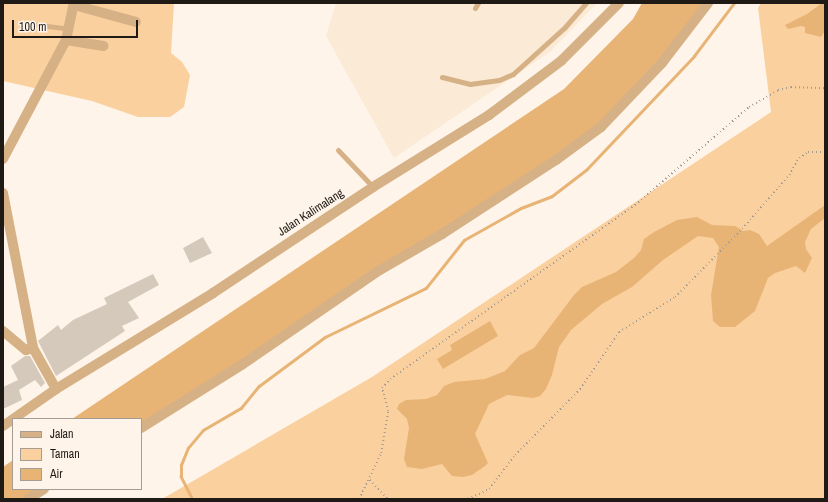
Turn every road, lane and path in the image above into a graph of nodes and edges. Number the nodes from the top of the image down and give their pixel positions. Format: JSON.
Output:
{"nodes":[{"id":1,"x":586,"y":3,"type":"edge"},
{"id":2,"x":619,"y":3,"type":"edge"},
{"id":3,"x":708,"y":3,"type":"edge"},
{"id":4,"x":74,"y":4,"type":"edge"},
{"id":5,"x":136,"y":22,"type":"dead end"},
{"id":6,"x":31,"y":24,"type":"dead end"},
{"id":7,"x":70,"y":30,"type":"junction"},
{"id":8,"x":66,"y":40,"type":"junction"},
{"id":9,"x":104,"y":46,"type":"dead end"},
{"id":10,"x":442,"y":77,"type":"dead end"},
{"id":11,"x":825,"y":88,"type":"edge"},
{"id":12,"x":7,"y":142,"type":"edge"},
{"id":13,"x":338,"y":150,"type":"dead end"},
{"id":14,"x":825,"y":152,"type":"edge"},
{"id":15,"x":3,"y":159,"type":"edge"},
{"id":16,"x":373,"y":187,"type":"junction"},
{"id":17,"x":3,"y":193,"type":"edge"},
{"id":18,"x":3,"y":331,"type":"edge"},
{"id":19,"x":33,"y":348,"type":"junction"},
{"id":20,"x":56,"y":389,"type":"junction"},
{"id":21,"x":14,"y":418,"type":"edge"},
{"id":22,"x":12,"y":420,"type":"edge"},
{"id":23,"x":3,"y":426,"type":"edge"},
{"id":24,"x":142,"y":427,"type":"edge"},
{"id":25,"x":370,"y":480,"type":"junction"},
{"id":26,"x":42,"y":490,"type":"edge"},
{"id":27,"x":28,"y":499,"type":"edge"},
{"id":28,"x":359,"y":499,"type":"edge"},
{"id":29,"x":388,"y":499,"type":"edge"},
{"id":30,"x":468,"y":499,"type":"edge"}],
"edges":[{"from":1,"to":10,"type":"lane"},
{"from":2,"to":16,"type":"street","name":"Jalan Kalimalang"},
{"from":3,"to":24,"type":"street"},
{"from":4,"to":5,"type":"street"},
{"from":4,"to":7,"type":"street"},
{"from":6,"to":7,"type":"lane"},
{"from":7,"to":8,"type":"street"},
{"from":8,"to":9,"type":"street"},
{"from":8,"to":12,"type":"street"},
{"from":11,"to":25,"type":"path"},
{"from":12,"to":15,"type":"street"},
{"from":13,"to":16,"type":"lane"},
{"from":14,"to":30,"type":"path"},
{"from":16,"to":20,"type":"street","name":"Jalan Kalimalang"},
{"from":17,"to":19,"type":"street"},
{"from":18,"to":19,"type":"street"},
{"from":19,"to":20,"type":"street"},
{"from":20,"to":21,"type":"street","name":"Jalan Kalimalang"},
{"from":22,"to":23,"type":"street","name":"Jalan Kalimalang"},
{"from":25,"to":28,"type":"path"},
{"from":25,"to":29,"type":"path"},
{"from":26,"to":27,"type":"street"}]}
